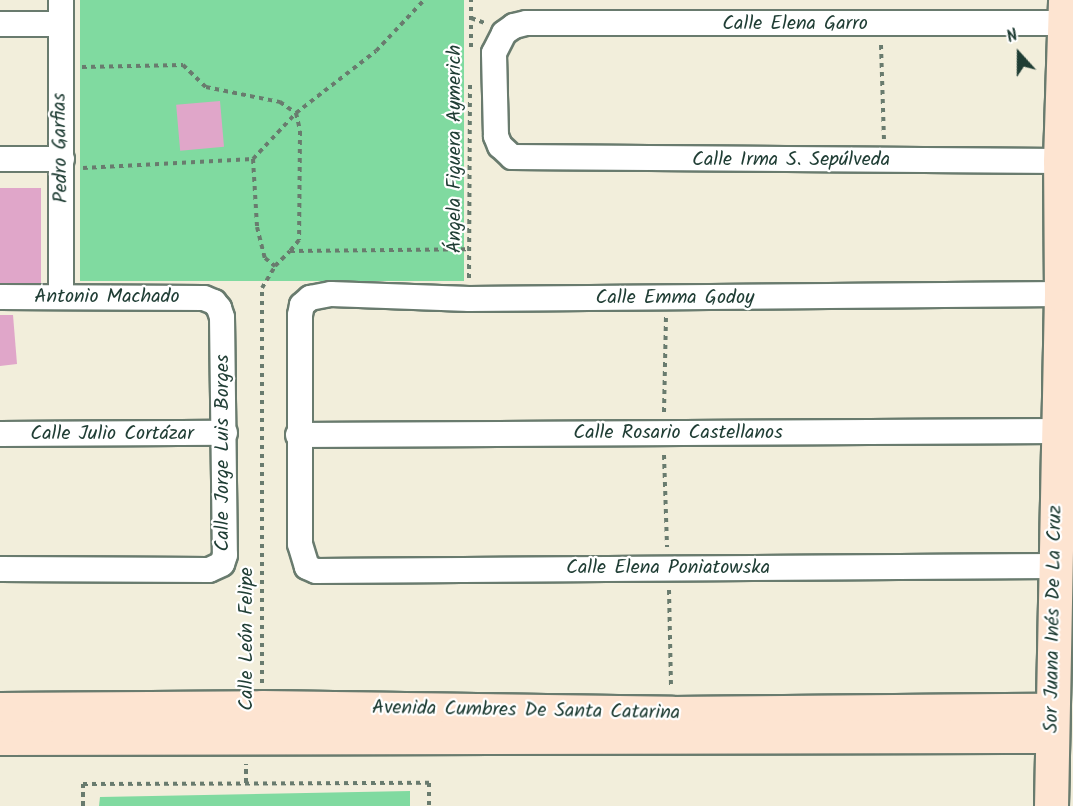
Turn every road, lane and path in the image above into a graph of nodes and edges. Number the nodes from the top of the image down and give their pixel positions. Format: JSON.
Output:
{"nodes":[{"id":1,"x":61,"y":0,"type":"edge"},
{"id":2,"x":424,"y":0,"type":"edge"},
{"id":3,"x":471,"y":0,"type":"edge"},
{"id":4,"x":1064,"y":11,"type":"edge"},
{"id":5,"x":0,"y":24,"type":"edge"},
{"id":6,"x":61,"y":24,"type":"junction"},
{"id":7,"x":881,"y":24,"type":"junction"},
{"id":8,"x":471,"y":52,"type":"dead end"},
{"id":9,"x":60,"y":67,"type":"junction"},
{"id":10,"x":470,"y":74,"type":"dead end"},
{"id":11,"x":296,"y":113,"type":"junction"},
{"id":12,"x":0,"y":159,"type":"edge"},
{"id":13,"x":253,"y":159,"type":"junction"},
{"id":14,"x":521,"y":159,"type":"joint"},
{"id":15,"x":885,"y":161,"type":"junction"},
{"id":16,"x":1060,"y":161,"type":"junction"},
{"id":17,"x":62,"y":164,"type":"junction"},
{"id":18,"x":469,"y":249,"type":"junction"},
{"id":19,"x":290,"y":251,"type":"junction"},
{"id":20,"x":275,"y":266,"type":"junction"},
{"id":21,"x":1061,"y":294,"type":"junction"},
{"id":22,"x":0,"y":297,"type":"edge"},
{"id":23,"x":61,"y":297,"type":"junction"},
{"id":24,"x":469,"y":298,"type":"junction"},
{"id":25,"x":666,"y":298,"type":"junction"},
{"id":26,"x":214,"y":302,"type":"joint"},
{"id":27,"x":1057,"y":430,"type":"junction"},
{"id":28,"x":225,"y":433,"type":"junction"},
{"id":29,"x":663,"y":433,"type":"junction"},
{"id":30,"x":0,"y":434,"type":"edge"},
{"id":31,"x":298,"y":435,"type":"junction"},
{"id":32,"x":1055,"y":566,"type":"junction"},
{"id":33,"x":668,"y":568,"type":"junction"},
{"id":34,"x":0,"y":569,"type":"edge"},
{"id":35,"x":0,"y":709,"type":"edge"},
{"id":36,"x":672,"y":713,"type":"junction"},
{"id":37,"x":268,"y":722,"type":"junction"},
{"id":38,"x":1052,"y":723,"type":"junction"},
{"id":39,"x":0,"y":738,"type":"edge"},
{"id":40,"x":246,"y":783,"type":"junction"},
{"id":41,"x":83,"y":806,"type":"edge"},
{"id":42,"x":429,"y":806,"type":"edge"},
{"id":43,"x":1051,"y":806,"type":"edge"}],
"edges":[{"from":1,"to":6,"type":"street","name":"Pedro Garfias"},
{"from":2,"to":11,"type":"path"},
{"from":3,"to":8,"type":"path","name":"Ángela Figuera Aymerich"},
{"from":4,"to":7,"type":"street","name":"Calle Elena Garro"},
{"from":4,"to":16,"type":"street","name":"Sor Juana Inés De La Cruz"},
{"from":5,"to":6,"type":"street"},
{"from":6,"to":9,"type":"street","name":"Pedro Garfias"},
{"from":7,"to":14,"type":"street","name":"Calle Elena Garro"},
{"from":7,"to":15,"type":"path"},
{"from":9,"to":11,"type":"path"},
{"from":9,"to":17,"type":"street","name":"Pedro Garfias"},
{"from":10,"to":18,"type":"path","name":"Ángela Figuera Aymerich"},
{"from":11,"to":13,"type":"path"},
{"from":11,"to":19,"type":"path"},
{"from":12,"to":17,"type":"street"},
{"from":13,"to":17,"type":"path"},
{"from":13,"to":20,"type":"path"},
{"from":14,"to":15,"type":"street","name":"Calle Irma S. Sepúlveda"},
{"from":15,"to":16,"type":"street","name":"Calle Irma S. Sepúlveda"},
{"from":16,"to":21,"type":"street","name":"Sor Juana Inés De La Cruz"},
{"from":17,"to":23,"type":"street","name":"Pedro Garfias"},
{"from":18,"to":19,"type":"path"},
{"from":18,"to":24,"type":"path","name":"Ángela Figuera Aymerich"},
{"from":19,"to":20,"type":"path","name":"Calle León Felipe"},
{"from":20,"to":37,"type":"path","name":"Calle León Felipe"},
{"from":21,"to":25,"type":"street","name":"Calle Emma Godoy"},
{"from":21,"to":27,"type":"street","name":"Sor Juana Inés De La Cruz"},
{"from":22,"to":23,"type":"street","name":"Antonio Machado"},
{"from":23,"to":26,"type":"street","name":"Antonio Machado"},
{"from":24,"to":25,"type":"street","name":"Calle Emma Godoy"},
{"from":24,"to":31,"type":"street","name":"Calle Emma Godoy"},
{"from":25,"to":29,"type":"path"},
{"from":26,"to":28,"type":"street","name":"Calle Jorge Luis Borges"},
{"from":27,"to":29,"type":"street","name":"Calle Rosario Castellanos"},
{"from":27,"to":32,"type":"street","name":"Sor Juana Inés De La Cruz"},
{"from":28,"to":30,"type":"street","name":"Calle Julio Cortázar"},
{"from":28,"to":34,"type":"street","name":"Calle Jorge Luis Borges"},
{"from":29,"to":31,"type":"street","name":"Calle Rosario Castellanos"},
{"from":29,"to":33,"type":"path"},
{"from":31,"to":33,"type":"street","name":"Calle Elena Poniatowska"},
{"from":32,"to":33,"type":"street","name":"Calle Elena Poniatowska"},
{"from":32,"to":38,"type":"street","name":"Sor Juana Inés De La Cruz"},
{"from":33,"to":36,"type":"path"},
{"from":35,"to":37,"type":"street","name":"Avenida Cumbres De Santa Catarina"},
{"from":36,"to":37,"type":"street","name":"Avenida Cumbres De Santa Catarina"},
{"from":36,"to":38,"type":"street","name":"Avenida Cumbres De Santa Catarina"},
{"from":37,"to":38,"type":"street","name":"Avenida Cumbres De Santa Catarina"},
{"from":37,"to":39,"type":"street","name":"Avenida Cumbres De Santa Catarina"},
{"from":37,"to":40,"type":"path","name":"Calle León Felipe"},
{"from":38,"to":43,"type":"street","name":"Sor Juana Inés De La Cruz"},
{"from":40,"to":41,"type":"path"},
{"from":40,"to":42,"type":"path"}]}
